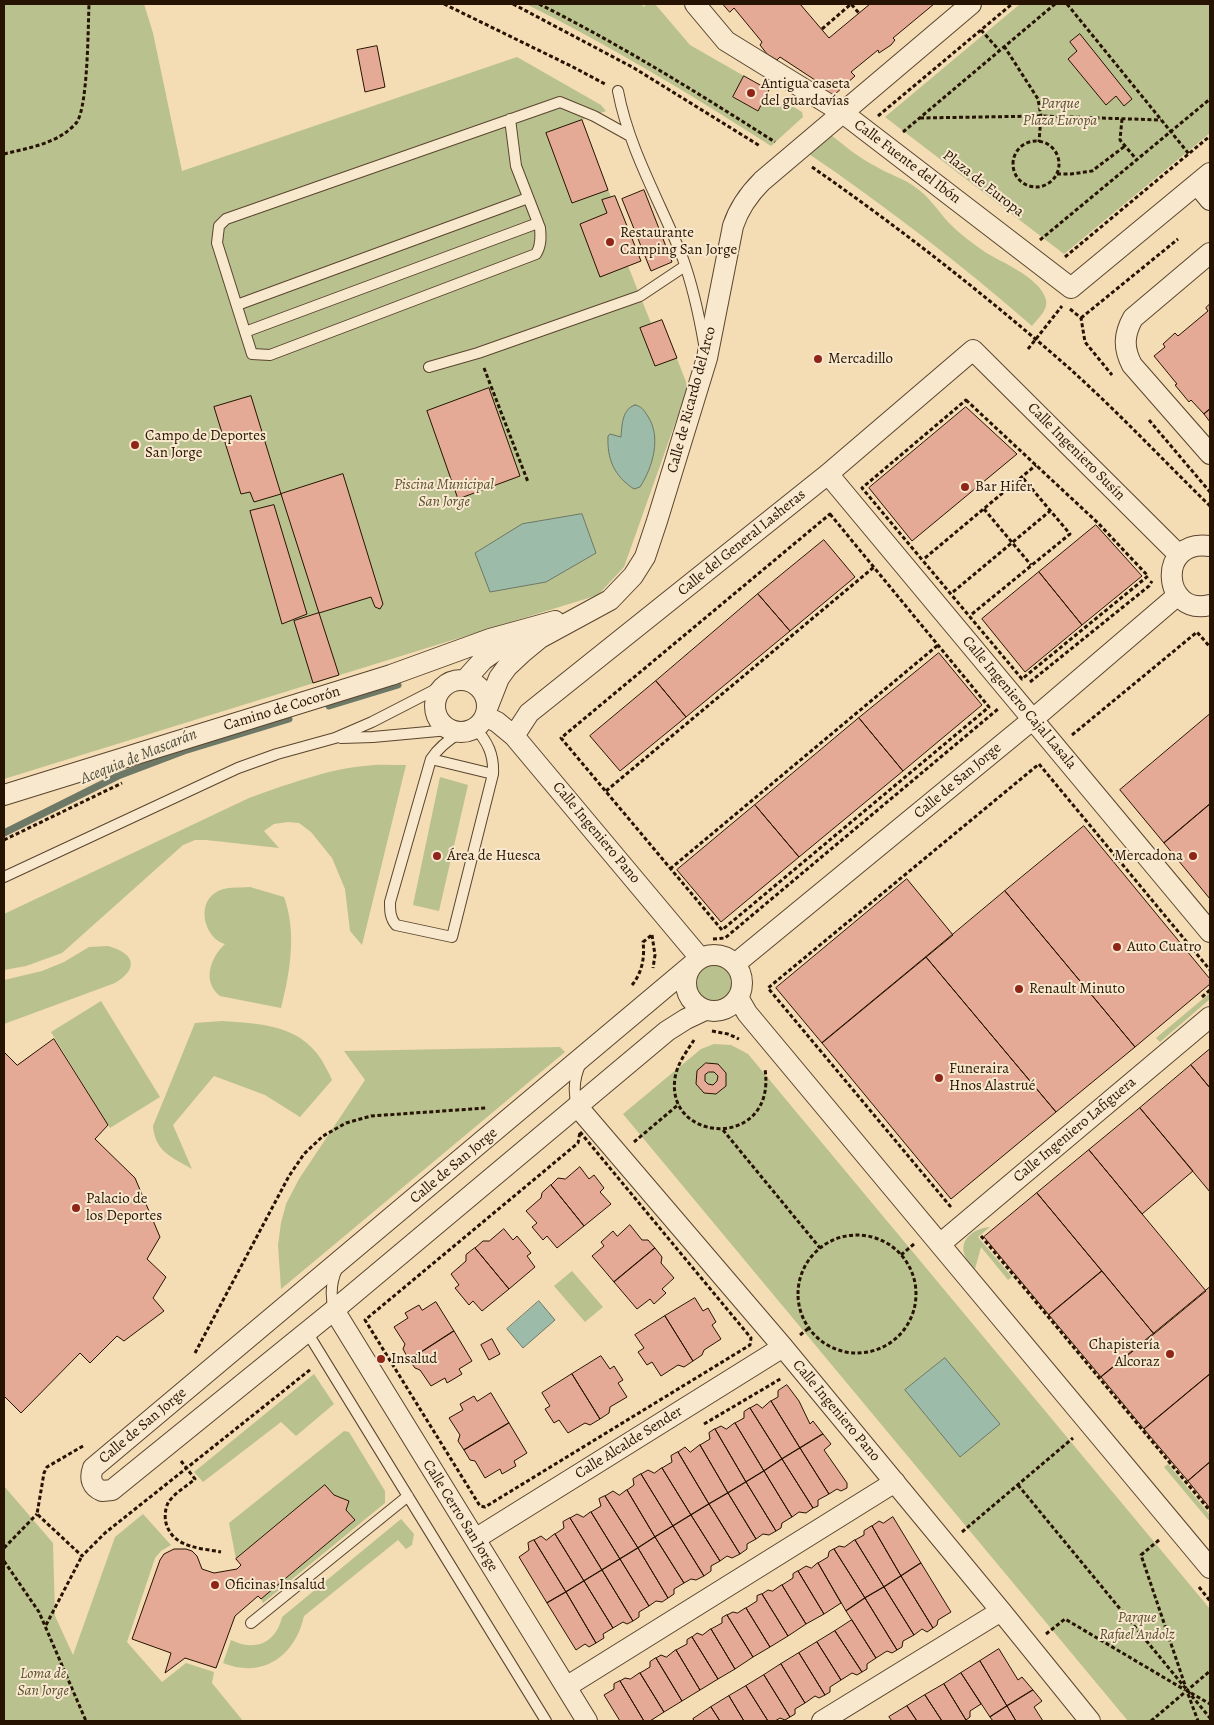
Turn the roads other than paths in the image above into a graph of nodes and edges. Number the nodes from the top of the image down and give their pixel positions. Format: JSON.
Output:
{"nodes":[{"id":1,"x":695,"y":4,"type":"edge"},
{"id":2,"x":971,"y":4,"type":"edge"},
{"id":3,"x":618,"y":91,"type":"road end"},
{"id":4,"x":843,"y":113,"type":"junction"},
{"id":5,"x":510,"y":119,"type":"junction"},
{"id":6,"x":630,"y":136,"type":"junction"},
{"id":7,"x":1204,"y":178,"type":"edge"},
{"id":8,"x":528,"y":198,"type":"junction"},
{"id":9,"x":1210,"y":200,"type":"edge"},
{"id":10,"x":538,"y":223,"type":"junction"},
{"id":11,"x":1210,"y":253,"type":"edge"},
{"id":12,"x":685,"y":266,"type":"junction"},
{"id":13,"x":236,"y":305,"type":"junction"},
{"id":14,"x":245,"y":332,"type":"junction"},
{"id":15,"x":973,"y":350,"type":"joint"},
{"id":16,"x":707,"y":358,"type":"junction"},
{"id":17,"x":429,"y":367,"type":"dead end"},
{"id":18,"x":1210,"y":454,"type":"edge"},
{"id":19,"x":828,"y":474,"type":"junction"},
{"id":20,"x":1210,"y":546,"type":"edge"},
{"id":21,"x":1180,"y":555,"type":"junction"},
{"id":22,"x":1178,"y":595,"type":"junction"},
{"id":23,"x":1210,"y":605,"type":"edge"},
{"id":24,"x":584,"y":613,"type":"junction"},
{"id":25,"x":528,"y":628,"type":"junction"},
{"id":26,"x":416,"y":667,"type":"junction"},
{"id":27,"x":453,"y":682,"type":"junction"},
{"id":28,"x":1032,"y":720,"type":"junction"},
{"id":29,"x":471,"y":722,"type":"junction"},
{"id":30,"x":514,"y":736,"type":"junction"},
{"id":31,"x":335,"y":738,"type":"junction"},
{"id":32,"x":431,"y":759,"type":"junction"},
{"id":33,"x":493,"y":774,"type":"junction"},
{"id":34,"x":4,"y":795,"type":"edge"},
{"id":35,"x":4,"y":877,"type":"edge"},
{"id":36,"x":1210,"y":932,"type":"edge"},
{"id":37,"x":697,"y":961,"type":"junction"},
{"id":38,"x":735,"y":964,"type":"junction"},
{"id":39,"x":738,"y":999,"type":"junction"},
{"id":40,"x":706,"y":1010,"type":"junction"},
{"id":41,"x":1210,"y":1017,"type":"edge"},
{"id":42,"x":586,"y":1056,"type":"junction"},
{"id":43,"x":577,"y":1106,"type":"junction"},
{"id":44,"x":940,"y":1244,"type":"junction"},
{"id":45,"x":343,"y":1259,"type":"junction"},
{"id":46,"x":334,"y":1310,"type":"junction"},
{"id":47,"x":307,"y":1332,"type":"junction"},
{"id":48,"x":790,"y":1342,"type":"junction"},
{"id":49,"x":895,"y":1482,"type":"junction"},
{"id":50,"x":408,"y":1496,"type":"junction"},
{"id":51,"x":475,"y":1539,"type":"junction"},
{"id":52,"x":1210,"y":1568,"type":"edge"},
{"id":53,"x":1001,"y":1610,"type":"junction"},
{"id":54,"x":251,"y":1623,"type":"dead end"},
{"id":55,"x":566,"y":1687,"type":"junction"},
{"id":56,"x":546,"y":1721,"type":"edge"},
{"id":57,"x":587,"y":1721,"type":"edge"},
{"id":58,"x":822,"y":1721,"type":"edge"},
{"id":59,"x":1090,"y":1721,"type":"edge"}],
"edges":[{"from":1,"to":4,"type":"street","name":"Calle Fuente del Ibón"},
{"from":2,"to":4,"type":"street","name":"Calle de Ricardo del Arco"},
{"from":3,"to":6,"type":"lane"},
{"from":4,"to":7,"type":"street","name":"Calle Fuente del Ibón"},
{"from":4,"to":16,"type":"street","name":"Calle de Ricardo del Arco"},
{"from":5,"to":6,"type":"lane"},
{"from":5,"to":8,"type":"lane"},
{"from":5,"to":13,"type":"lane"},
{"from":6,"to":12,"type":"lane"},
{"from":7,"to":9,"type":"street"},
{"from":8,"to":10,"type":"lane"},
{"from":8,"to":13,"type":"lane"},
{"from":10,"to":14,"type":"lane"},
{"from":10,"to":14,"type":"lane"},
{"from":11,"to":18,"type":"street"},
{"from":12,"to":16,"type":"lane"},
{"from":12,"to":17,"type":"lane"},
{"from":13,"to":14,"type":"lane"},
{"from":15,"to":19,"type":"street","name":"Calle del General Lasheras"},
{"from":15,"to":21,"type":"street","name":"Calle Ingeniero Susín"},
{"from":16,"to":24,"type":"street","name":"Calle de Ricardo del Arco"},
{"from":19,"to":28,"type":"street","name":"Calle Ingeniero Cajal Lasala"},
{"from":19,"to":30,"type":"street","name":"Calle del General Lasheras"},
{"from":20,"to":21,"type":"street"},
{"from":21,"to":22,"type":"street"},
{"from":22,"to":23,"type":"street"},
{"from":22,"to":28,"type":"street","name":"Calle de San Jorge"},
{"from":24,"to":25,"type":"street","name":"Camino de Cocorón"},
{"from":24,"to":29,"type":"street","name":"Calle de Ricardo del Arco"},
{"from":25,"to":26,"type":"street","name":"Camino de Cocorón"},
{"from":25,"to":27,"type":"street","name":"Camino de Cocorón"},
{"from":26,"to":27,"type":"street"},
{"from":26,"to":34,"type":"street","name":"Camino de Cocorón"},
{"from":27,"to":29,"type":"street"},
{"from":27,"to":29,"type":"street"},
{"from":27,"to":31,"type":"lane"},
{"from":28,"to":36,"type":"street","name":"Calle Ingeniero Cajal Lasala"},
{"from":28,"to":38,"type":"street","name":"Calle de San Jorge"},
{"from":29,"to":30,"type":"street","name":"Calle Ingeniero Pano"},
{"from":29,"to":31,"type":"lane"},
{"from":29,"to":32,"type":"lane"},
{"from":29,"to":33,"type":"lane"},
{"from":30,"to":37,"type":"street","name":"Calle Ingeniero Pano"},
{"from":31,"to":35,"type":"lane"},
{"from":32,"to":33,"type":"lane"},
{"from":32,"to":33,"type":"lane"},
{"from":37,"to":38,"type":"street"},
{"from":37,"to":40,"type":"street"},
{"from":37,"to":42,"type":"street","name":"Calle de San Jorge"},
{"from":38,"to":39,"type":"street"},
{"from":39,"to":40,"type":"street"},
{"from":39,"to":44,"type":"street"},
{"from":40,"to":43,"type":"street","name":"Calle de San Jorge"},
{"from":41,"to":44,"type":"street","name":"Calle Ingeniero Lafiguera"},
{"from":42,"to":43,"type":"lane"},
{"from":42,"to":45,"type":"street","name":"Calle de San Jorge"},
{"from":43,"to":46,"type":"street","name":"Calle de San Jorge"},
{"from":43,"to":48,"type":"street","name":"Calle Ingeniero Pano"},
{"from":44,"to":52,"type":"street"},
{"from":45,"to":46,"type":"lane"},
{"from":45,"to":47,"type":"street","name":"Calle de San Jorge"},
{"from":46,"to":47,"type":"street","name":"Calle de San Jorge"},
{"from":46,"to":51,"type":"street","name":"Calle Cerro San Jorge"},
{"from":47,"to":50,"type":"lane"},
{"from":48,"to":49,"type":"street","name":"Calle Ingeniero Pano"},
{"from":48,"to":51,"type":"street","name":"Calle Alcalde Sender"},
{"from":49,"to":53,"type":"street","name":"Calle Ingeniero Pano"},
{"from":49,"to":55,"type":"street"},
{"from":50,"to":54,"type":"lane"},
{"from":50,"to":56,"type":"lane"},
{"from":51,"to":55,"type":"street","name":"Calle Cerro San Jorge"},
{"from":53,"to":58,"type":"street"},
{"from":53,"to":59,"type":"street","name":"Calle Ingeniero Pano"},
{"from":55,"to":57,"type":"street","name":"Calle Cerro San Jorge"}]}
